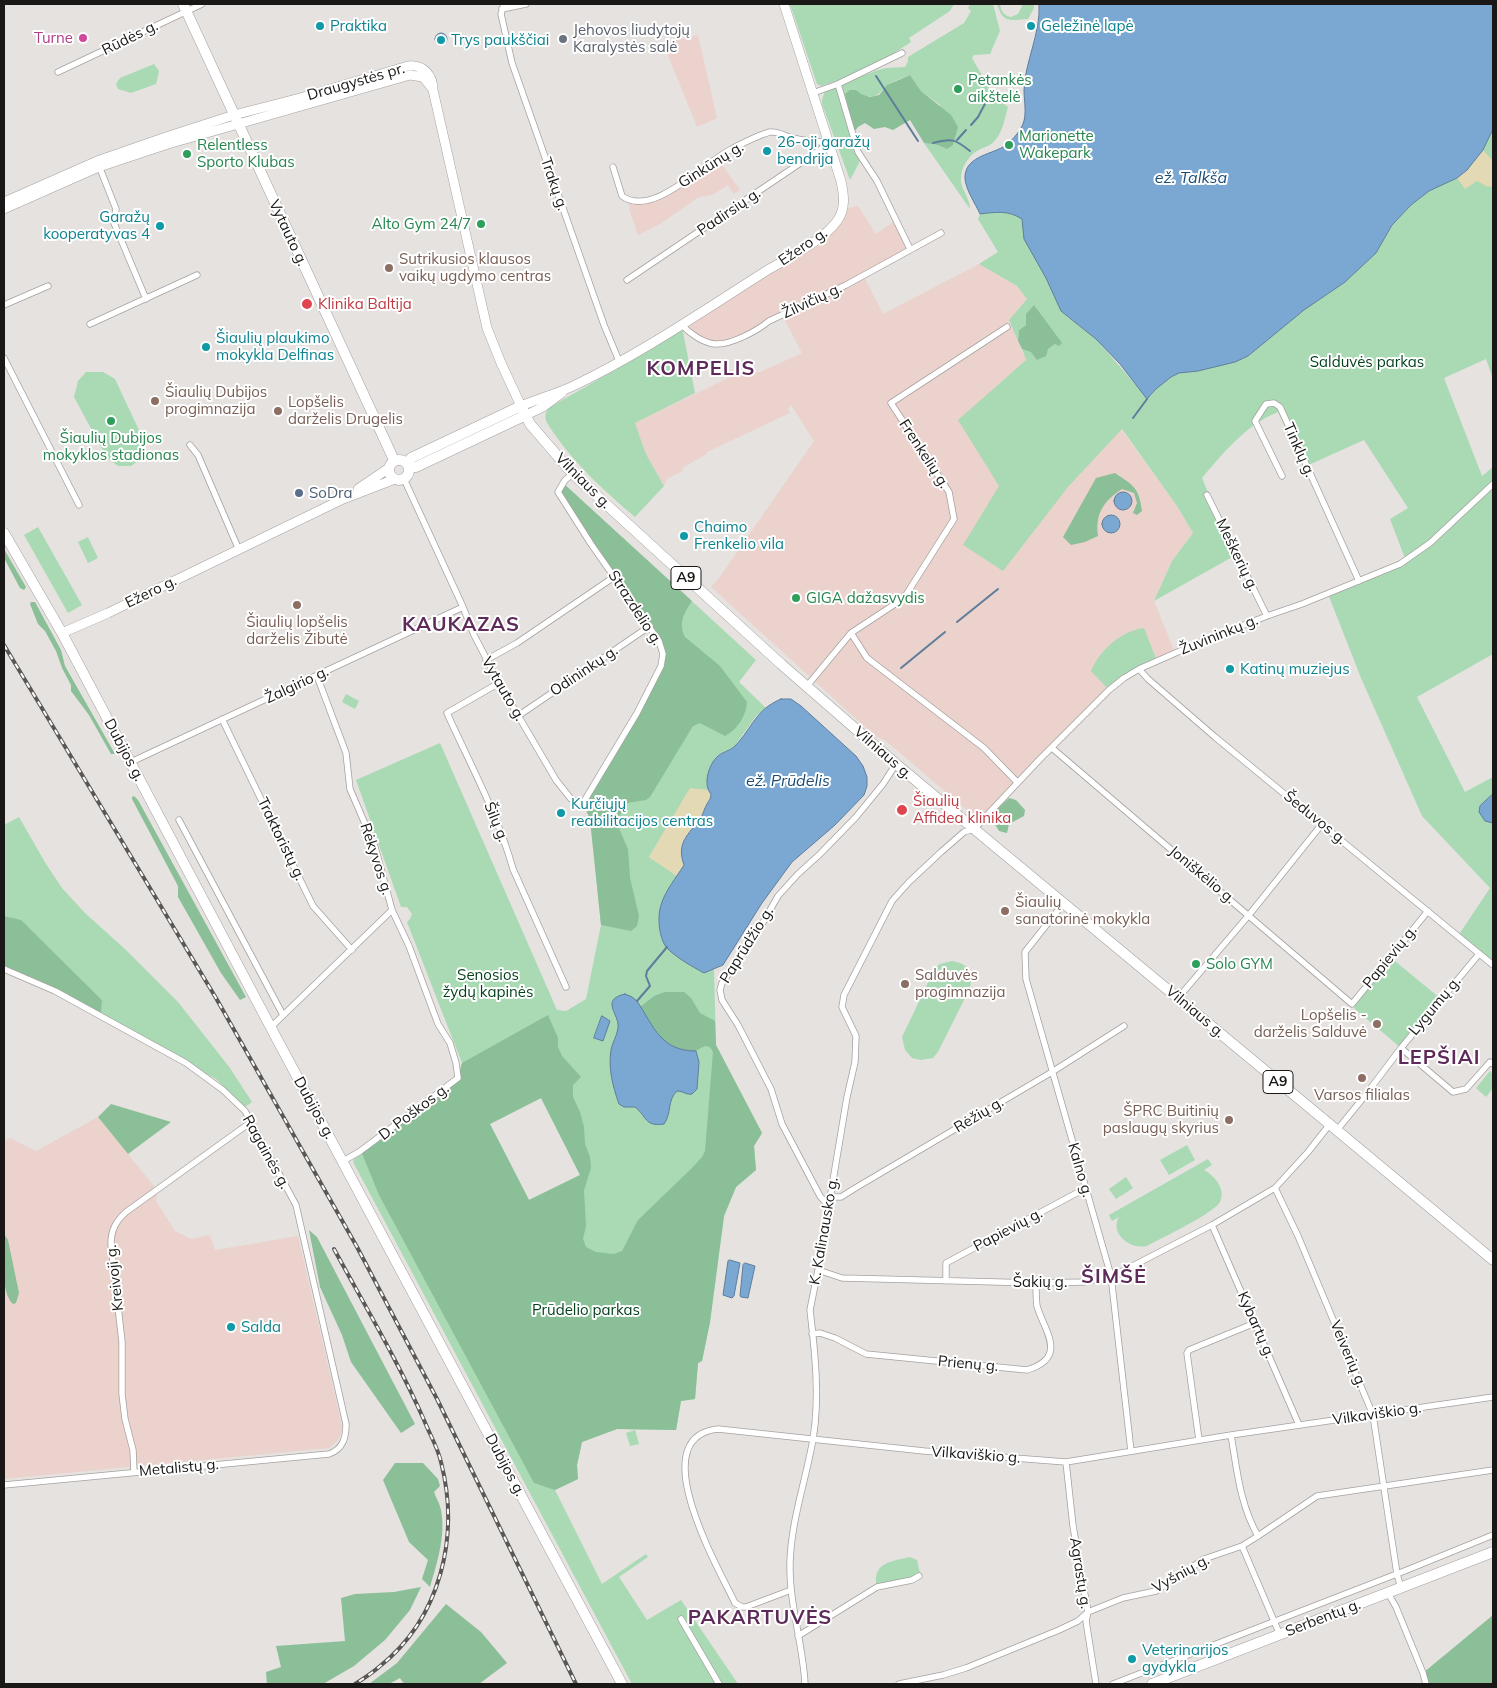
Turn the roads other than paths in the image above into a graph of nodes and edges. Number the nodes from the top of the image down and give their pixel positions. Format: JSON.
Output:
{"nodes":[{"id":1,"x":202,"y":4,"type":"edge"},
{"id":2,"x":526,"y":4,"type":"edge"},
{"id":3,"x":784,"y":4,"type":"edge"},
{"id":4,"x":503,"y":6,"type":"edge"},
{"id":5,"x":185,"y":8,"type":"edge"},
{"id":6,"x":902,"y":54,"type":"dead end"},
{"id":7,"x":58,"y":72,"type":"dead end"},
{"id":8,"x":838,"y":84,"type":"junction"},
{"id":9,"x":433,"y":90,"type":"joint"},
{"id":10,"x":813,"y":93,"type":"junction"},
{"id":11,"x":236,"y":119,"type":"junction"},
{"id":12,"x":830,"y":143,"type":"junction"},
{"id":13,"x":98,"y":164,"type":"junction"},
{"id":14,"x":613,"y":168,"type":"dead end"},
{"id":15,"x":4,"y":202,"type":"edge"},
{"id":16,"x":4,"y":209,"type":"edge"},
{"id":17,"x":941,"y":233,"type":"dead end"},
{"id":18,"x":910,"y":249,"type":"junction"},
{"id":19,"x":197,"y":275,"type":"dead end"},
{"id":20,"x":627,"y":280,"type":"dead end"},
{"id":21,"x":48,"y":286,"type":"dead end"},
{"id":22,"x":146,"y":299,"type":"junction"},
{"id":23,"x":4,"y":305,"type":"edge"},
{"id":24,"x":90,"y":324,"type":"dead end"},
{"id":25,"x":681,"y":324,"type":"junction"},
{"id":26,"x":1007,"y":327,"type":"dead end"},
{"id":27,"x":4,"y":358,"type":"edge"},
{"id":28,"x":619,"y":361,"type":"junction"},
{"id":29,"x":524,"y":410,"type":"junction"},
{"id":30,"x":190,"y":445,"type":"dead end"},
{"id":31,"x":392,"y":464,"type":"junction"},
{"id":32,"x":408,"y":465,"type":"junction"},
{"id":33,"x":573,"y":474,"type":"junction"},
{"id":34,"x":1282,"y":476,"type":"dead end"},
{"id":35,"x":399,"y":479,"type":"junction"},
{"id":36,"x":1493,"y":484,"type":"edge"},
{"id":37,"x":1207,"y":495,"type":"dead end"},
{"id":38,"x":343,"y":499,"type":"junction"},
{"id":39,"x":79,"y":505,"type":"dead end"},
{"id":40,"x":4,"y":533,"type":"edge"},
{"id":41,"x":239,"y":550,"type":"junction"},
{"id":42,"x":614,"y":577,"type":"junction"},
{"id":43,"x":1359,"y":581,"type":"junction"},
{"id":44,"x":462,"y":607,"type":"junction"},
{"id":45,"x":1266,"y":616,"type":"junction"},
{"id":46,"x":650,"y":626,"type":"junction"},
{"id":47,"x":62,"y":633,"type":"junction"},
{"id":48,"x":850,"y":633,"type":"junction"},
{"id":49,"x":486,"y":660,"type":"junction"},
{"id":50,"x":1139,"y":669,"type":"junction"},
{"id":51,"x":317,"y":676,"type":"junction"},
{"id":52,"x":499,"y":683,"type":"junction"},
{"id":53,"x":807,"y":686,"type":"junction"},
{"id":54,"x":518,"y":716,"type":"junction"},
{"id":55,"x":222,"y":719,"type":"junction"},
{"id":56,"x":1052,"y":748,"type":"junction"},
{"id":57,"x":131,"y":762,"type":"junction"},
{"id":58,"x":896,"y":764,"type":"junction"},
{"id":59,"x":1017,"y":782,"type":"junction"},
{"id":60,"x":583,"y":803,"type":"joint"},
{"id":61,"x":179,"y":820,"type":"dead end"},
{"id":62,"x":1322,"y":824,"type":"junction"},
{"id":63,"x":974,"y":829,"type":"junction"},
{"id":64,"x":1064,"y":904,"type":"junction"},
{"id":65,"x":392,"y":910,"type":"junction"},
{"id":66,"x":1428,"y":911,"type":"junction"},
{"id":67,"x":1249,"y":915,"type":"junction"},
{"id":68,"x":352,"y":950,"type":"junction"},
{"id":69,"x":1479,"y":954,"type":"junction"},
{"id":70,"x":1493,"y":965,"type":"edge"},
{"id":71,"x":4,"y":969,"type":"edge"},
{"id":72,"x":566,"y":987,"type":"dead end"},
{"id":73,"x":1178,"y":998,"type":"junction"},
{"id":74,"x":1352,"y":1004,"type":"joint"},
{"id":75,"x":283,"y":1016,"type":"junction"},
{"id":76,"x":1124,"y":1026,"type":"dead end"},
{"id":77,"x":270,"y":1027,"type":"junction"},
{"id":78,"x":1401,"y":1048,"type":"junction"},
{"id":79,"x":1493,"y":1064,"type":"edge"},
{"id":80,"x":1052,"y":1072,"type":"junction"},
{"id":81,"x":251,"y":1122,"type":"junction"},
{"id":82,"x":1333,"y":1127,"type":"junction"},
{"id":83,"x":343,"y":1161,"type":"junction"},
{"id":84,"x":1086,"y":1188,"type":"junction"},
{"id":85,"x":1275,"y":1188,"type":"junction"},
{"id":86,"x":830,"y":1200,"type":"junction"},
{"id":87,"x":1212,"y":1225,"type":"junction"},
{"id":88,"x":1493,"y":1260,"type":"edge"},
{"id":89,"x":818,"y":1270,"type":"junction"},
{"id":90,"x":1111,"y":1276,"type":"junction"},
{"id":91,"x":946,"y":1281,"type":"junction"},
{"id":92,"x":1036,"y":1283,"type":"junction"},
{"id":93,"x":1255,"y":1323,"type":"junction"},
{"id":94,"x":812,"y":1334,"type":"junction"},
{"id":95,"x":1493,"y":1396,"type":"edge"},
{"id":96,"x":1373,"y":1415,"type":"junction"},
{"id":97,"x":1299,"y":1425,"type":"junction"},
{"id":98,"x":1231,"y":1435,"type":"junction"},
{"id":99,"x":346,"y":1436,"type":"joint"},
{"id":100,"x":813,"y":1438,"type":"junction"},
{"id":101,"x":1199,"y":1440,"type":"junction"},
{"id":102,"x":1131,"y":1451,"type":"junction"},
{"id":103,"x":1066,"y":1462,"type":"junction"},
{"id":104,"x":1493,"y":1470,"type":"edge"},
{"id":105,"x":134,"y":1472,"type":"junction"},
{"id":106,"x":4,"y":1485,"type":"edge"},
{"id":107,"x":1383,"y":1486,"type":"junction"},
{"id":108,"x":1493,"y":1535,"type":"edge"},
{"id":109,"x":1258,"y":1536,"type":"junction"},
{"id":110,"x":1242,"y":1546,"type":"junction"},
{"id":111,"x":1493,"y":1552,"type":"edge"},
{"id":112,"x":1397,"y":1574,"type":"junction"},
{"id":113,"x":919,"y":1576,"type":"dead end"},
{"id":114,"x":1402,"y":1588,"type":"junction"},
{"id":115,"x":791,"y":1590,"type":"junction"},
{"id":116,"x":1388,"y":1593,"type":"junction"},
{"id":117,"x":1088,"y":1612,"type":"junction"},
{"id":118,"x":681,"y":1619,"type":"dead end"},
{"id":119,"x":1274,"y":1621,"type":"junction"},
{"id":120,"x":1280,"y":1635,"type":"junction"},
{"id":121,"x":798,"y":1636,"type":"junction"},
{"id":122,"x":622,"y":1684,"type":"edge"},
{"id":123,"x":719,"y":1684,"type":"edge"},
{"id":124,"x":805,"y":1684,"type":"edge"},
{"id":125,"x":899,"y":1684,"type":"edge"},
{"id":126,"x":1096,"y":1684,"type":"edge"},
{"id":127,"x":1113,"y":1684,"type":"edge"},
{"id":128,"x":1152,"y":1684,"type":"edge"},
{"id":129,"x":1426,"y":1684,"type":"edge"}],
"edges":[{"from":1,"to":5,"type":"street","name":"Rūdės g."},
{"from":2,"to":4,"type":"street"},
{"from":3,"to":10,"type":"main road","name":"Ežero g."},
{"from":4,"to":28,"type":"street","name":"Trakų g."},
{"from":5,"to":7,"type":"street","name":"Rūdės g."},
{"from":5,"to":11,"type":"main road","name":"Vytauto g."},
{"from":6,"to":8,"type":"street"},
{"from":8,"to":10,"type":"street"},
{"from":8,"to":18,"type":"street"},
{"from":9,"to":11,"type":"main road","name":"Draugystės pr."},
{"from":9,"to":29,"type":"main road","name":"Vilniaus g."},
{"from":10,"to":12,"type":"main road","name":"Ežero g."},
{"from":11,"to":13,"type":"main road","name":"Draugystės pr."},
{"from":11,"to":31,"type":"main road","name":"Vytauto g."},
{"from":12,"to":14,"type":"street","name":"Ginkūnų g."},
{"from":12,"to":20,"type":"street","name":"Padirsių g."},
{"from":12,"to":25,"type":"main road","name":"Ežero g."},
{"from":13,"to":15,"type":"main road","name":"Draugystės pr."},
{"from":13,"to":16,"type":"main road","name":"Draugystės pr."},
{"from":13,"to":22,"type":"street"},
{"from":17,"to":18,"type":"street","name":"Žilvičių g."},
{"from":18,"to":25,"type":"street","name":"Žilvičių g."},
{"from":19,"to":22,"type":"street"},
{"from":21,"to":23,"type":"street"},
{"from":22,"to":24,"type":"street"},
{"from":25,"to":28,"type":"main road","name":"Ežero g."},
{"from":26,"to":48,"type":"street","name":"Frenkelių g."},
{"from":27,"to":39,"type":"street"},
{"from":28,"to":29,"type":"main road","name":"Ežero g."},
{"from":29,"to":32,"type":"main road","name":"Ežero g."},
{"from":29,"to":33,"type":"main road","name":"Vilniaus g.","number":"A9"},
{"from":30,"to":41,"type":"street"},
{"from":31,"to":32,"type":"main road"},
{"from":31,"to":35,"type":"main road"},
{"from":31,"to":38,"type":"main road","name":"Ežero g."},
{"from":32,"to":35,"type":"main road"},
{"from":33,"to":42,"type":"street","name":"Strazdelio g."},
{"from":33,"to":53,"type":"main road","name":"Vilniaus g.","number":"A9"},
{"from":34,"to":43,"type":"street","name":"Tinklų g."},
{"from":35,"to":38,"type":"main road","name":"Ežero g."},
{"from":35,"to":44,"type":"street","name":"Vytauto g."},
{"from":36,"to":43,"type":"street","name":"Žuvininkų g."},
{"from":37,"to":45,"type":"street","name":"Meškerių g."},
{"from":38,"to":41,"type":"main road","name":"Ežero g."},
{"from":40,"to":47,"type":"main road","name":"Dubijos g."},
{"from":41,"to":47,"type":"main road","name":"Ežero g."},
{"from":42,"to":46,"type":"street","name":"Strazdelio g."},
{"from":42,"to":49,"type":"street"},
{"from":43,"to":45,"type":"street","name":"Žuvininkų g."},
{"from":44,"to":49,"type":"street","name":"Vytauto g."},
{"from":44,"to":51,"type":"street","name":"Žalgirio g."},
{"from":45,"to":50,"type":"street","name":"Žuvininkų g."},
{"from":46,"to":54,"type":"street","name":"Odininkų g."},
{"from":46,"to":60,"type":"street","name":"Strazdelio g."},
{"from":47,"to":57,"type":"main road","name":"Dubijos g."},
{"from":48,"to":53,"type":"street","name":"Frenkelių g."},
{"from":48,"to":59,"type":"street"},
{"from":49,"to":52,"type":"street","name":"Vytauto g."},
{"from":50,"to":56,"type":"street","name":"Žuvininkų g."},
{"from":50,"to":62,"type":"street","name":"Šeduvos g."},
{"from":51,"to":55,"type":"street","name":"Žalgirio g."},
{"from":51,"to":65,"type":"street","name":"Rėkyvos g."},
{"from":52,"to":54,"type":"street","name":"Vytauto g."},
{"from":52,"to":72,"type":"street","name":"Šilų g."},
{"from":53,"to":58,"type":"main road","name":"Vilniaus g.","number":"A9"},
{"from":54,"to":60,"type":"street","name":"Vytauto g."},
{"from":55,"to":57,"type":"street","name":"Žalgirio g."},
{"from":55,"to":68,"type":"street","name":"Traktoristų g."},
{"from":56,"to":59,"type":"street","name":"Žuvininkų g."},
{"from":56,"to":67,"type":"street","name":"Joniškėlio g."},
{"from":57,"to":77,"type":"main road","name":"Dubijos g."},
{"from":58,"to":63,"type":"main road","name":"Vilniaus g.","number":"A9"},
{"from":58,"to":86,"type":"street","name":"Paprūdžio g."},
{"from":59,"to":63,"type":"street","name":"Žuvininkų g."},
{"from":61,"to":75,"type":"street"},
{"from":62,"to":66,"type":"street","name":"Šeduvos g."},
{"from":62,"to":67,"type":"street"},
{"from":63,"to":64,"type":"main road","name":"Vilniaus g.","number":"A9"},
{"from":63,"to":86,"type":"street","name":"K. Kalinausko g."},
{"from":64,"to":73,"type":"main road","name":"Vilniaus g.","number":"A9"},
{"from":64,"to":80,"type":"street","name":"Kalno g."},
{"from":65,"to":68,"type":"street","name":"Rėkyvos g."},
{"from":65,"to":83,"type":"street","name":"D. Poškos g."},
{"from":66,"to":69,"type":"street","name":"Šeduvos g."},
{"from":66,"to":74,"type":"street","name":"Papievių g."},
{"from":67,"to":73,"type":"street"},
{"from":67,"to":74,"type":"street","name":"Joniškėlio g."},
{"from":68,"to":75,"type":"street","name":"Rėkyvos g."},
{"from":69,"to":70,"type":"street","name":"Šeduvos g."},
{"from":69,"to":78,"type":"street","name":"Lygumų g."},
{"from":71,"to":81,"type":"street","name":"Ragainės g."},
{"from":73,"to":82,"type":"main road","name":"Vilniaus g.","number":"A9"},
{"from":75,"to":77,"type":"street","name":"Rėkyvos g."},
{"from":76,"to":80,"type":"street","name":"Rėžių g."},
{"from":77,"to":83,"type":"main road","name":"Dubijos g."},
{"from":78,"to":79,"type":"street"},
{"from":78,"to":82,"type":"street","name":"Lygumų g."},
{"from":80,"to":84,"type":"street","name":"Kalno g."},
{"from":80,"to":86,"type":"street","name":"Rėžių g."},
{"from":81,"to":99,"type":"street","name":"Ragainės g."},
{"from":81,"to":105,"type":"street","name":"Kreivoji g."},
{"from":82,"to":85,"type":"street","name":"Šakių g."},
{"from":82,"to":88,"type":"main road","name":"Vilniaus g.","number":"A9"},
{"from":83,"to":122,"type":"main road","name":"Dubijos g."},
{"from":84,"to":90,"type":"street","name":"Kalno g."},
{"from":84,"to":91,"type":"street","name":"Papievių g."},
{"from":85,"to":87,"type":"street","name":"Šakių g."},
{"from":85,"to":96,"type":"street","name":"Veiverių g."},
{"from":86,"to":89,"type":"street","name":"K. Kalinausko g."},
{"from":87,"to":90,"type":"street","name":"Šakių g."},
{"from":87,"to":93,"type":"street","name":"Kybartų g."},
{"from":89,"to":91,"type":"street","name":"Šakių g."},
{"from":89,"to":94,"type":"street","name":"K. Kalinausko g."},
{"from":90,"to":92,"type":"street","name":"Šakių g."},
{"from":90,"to":102,"type":"street","name":"Kalno g."},
{"from":91,"to":92,"type":"street","name":"Šakių g."},
{"from":92,"to":94,"type":"street","name":"Prienų g."},
{"from":93,"to":97,"type":"street","name":"Kybartų g."},
{"from":93,"to":101,"type":"street"},
{"from":94,"to":100,"type":"street","name":"K. Kalinausko g."},
{"from":95,"to":96,"type":"street","name":"Vilkaviškio g."},
{"from":96,"to":97,"type":"street","name":"Vilkaviškio g."},
{"from":96,"to":107,"type":"street","name":"Veiverių g."},
{"from":97,"to":98,"type":"street","name":"Vilkaviškio g."},
{"from":98,"to":101,"type":"street","name":"Vilkaviškio g."},
{"from":98,"to":109,"type":"street"},
{"from":99,"to":105,"type":"street","name":"Metalistų g."},
{"from":100,"to":103,"type":"street","name":"Vilkaviškio g."},
{"from":100,"to":115,"type":"street","name":"K. Kalinausko g."},
{"from":100,"to":115,"type":"street","name":"Vilkaviškio g."},
{"from":101,"to":102,"type":"street","name":"Vilkaviškio g."},
{"from":102,"to":103,"type":"street","name":"Vilkaviškio g."},
{"from":103,"to":117,"type":"street","name":"Agrastų g."},
{"from":104,"to":107,"type":"street","name":"Vyšnių g."},
{"from":105,"to":106,"type":"street","name":"Metalistų g."},
{"from":107,"to":109,"type":"street","name":"Vyšnių g."},
{"from":107,"to":112,"type":"street","name":"Veiverių g."},
{"from":108,"to":112,"type":"street"},
{"from":109,"to":110,"type":"street","name":"Vyšnių g."},
{"from":110,"to":117,"type":"street","name":"Vyšnių g."},
{"from":110,"to":119,"type":"street"},
{"from":111,"to":114,"type":"main road","name":"Serbentų g."},
{"from":112,"to":114,"type":"street","name":"Veiverių g."},
{"from":112,"to":119,"type":"street"},
{"from":113,"to":121,"type":"street"},
{"from":114,"to":116,"type":"main road","name":"Serbentų g."},
{"from":115,"to":121,"type":"street","name":"K. Kalinausko g."},
{"from":116,"to":120,"type":"main road","name":"Serbentų g."},
{"from":116,"to":129,"type":"street"},
{"from":117,"to":125,"type":"street","name":"Vyšnių g."},
{"from":117,"to":126,"type":"street","name":"Agrastų g."},
{"from":118,"to":123,"type":"street"},
{"from":119,"to":120,"type":"street"},
{"from":119,"to":127,"type":"street"},
{"from":120,"to":128,"type":"main road","name":"Serbentų g."},
{"from":121,"to":124,"type":"street","name":"K. Kalinausko g."}]}
